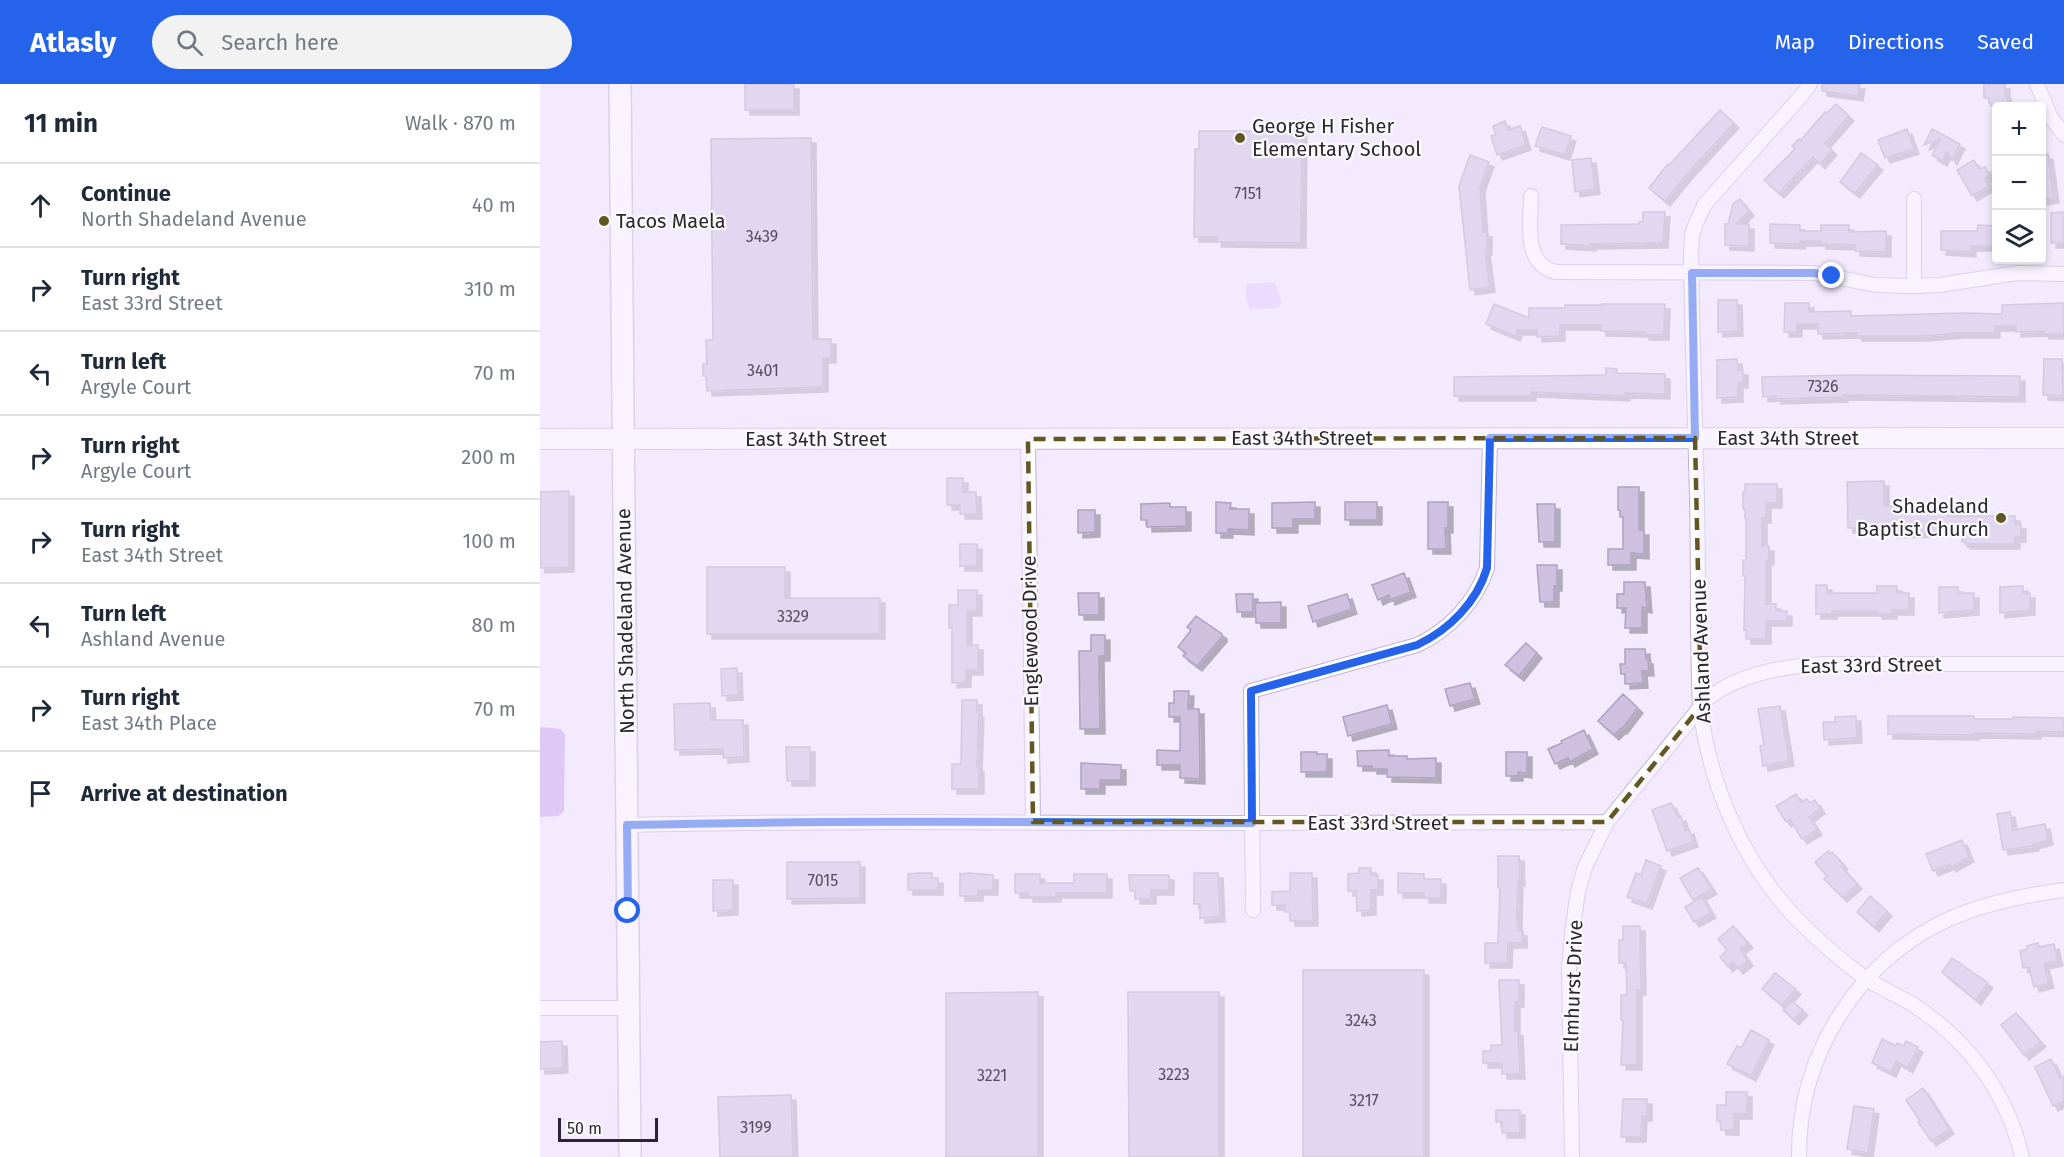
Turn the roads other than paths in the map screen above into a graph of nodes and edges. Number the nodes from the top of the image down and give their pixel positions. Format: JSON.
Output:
{"nodes":[{"id":1,"x":620,"y":84,"type":"edge"},
{"id":2,"x":1810,"y":84,"type":"edge"},
{"id":3,"x":2037,"y":84,"type":"edge"},
{"id":4,"x":2064,"y":135,"type":"edge"},
{"id":5,"x":1531,"y":196,"type":"dead end"},
{"id":6,"x":1914,"y":199,"type":"dead end"},
{"id":7,"x":1692,"y":273,"type":"junction"},
{"id":8,"x":2064,"y":274,"type":"edge"},
{"id":9,"x":1914,"y":286,"type":"junction"},
{"id":10,"x":1490,"y":438,"type":"junction"},
{"id":11,"x":1695,"y":438,"type":"junction"},
{"id":12,"x":2064,"y":438,"type":"edge"},
{"id":13,"x":540,"y":439,"type":"edge"},
{"id":14,"x":622,"y":439,"type":"junction"},
{"id":15,"x":1028,"y":439,"type":"junction"},
{"id":16,"x":2064,"y":664,"type":"edge"},
{"id":17,"x":1701,"y":706,"type":"junction"},
{"id":18,"x":1033,"y":822,"type":"junction"},
{"id":19,"x":1607,"y":822,"type":"junction"},
{"id":20,"x":1252,"y":823,"type":"junction"},
{"id":21,"x":627,"y":825,"type":"junction"},
{"id":22,"x":2064,"y":890,"type":"edge"},
{"id":23,"x":1253,"y":910,"type":"dead end"},
{"id":24,"x":1867,"y":979,"type":"junction"},
{"id":25,"x":540,"y":1008,"type":"edge"},
{"id":26,"x":628,"y":1008,"type":"junction"},
{"id":27,"x":630,"y":1157,"type":"edge"},
{"id":28,"x":1572,"y":1157,"type":"edge"},
{"id":29,"x":1799,"y":1157,"type":"edge"},
{"id":30,"x":2022,"y":1157,"type":"edge"}],
"edges":[{"from":1,"to":14,"type":"main road","name":"North Shadeland Avenue"},
{"from":2,"to":7,"type":"street","name":"Ashland Avenue"},
{"from":3,"to":4,"type":"street"},
{"from":5,"to":7,"type":"street"},
{"from":6,"to":9,"type":"street"},
{"from":7,"to":9,"type":"street"},
{"from":7,"to":11,"type":"street","name":"Ashland Avenue"},
{"from":8,"to":9,"type":"street"},
{"from":10,"to":11,"type":"street","name":"East 34th Street"},
{"from":10,"to":15,"type":"street","name":"East 34th Street"},
{"from":10,"to":20,"type":"street"},
{"from":11,"to":12,"type":"street","name":"East 34th Street"},
{"from":11,"to":17,"type":"street","name":"Ashland Avenue"},
{"from":13,"to":14,"type":"street","name":"East 34th Street"},
{"from":14,"to":15,"type":"street","name":"East 34th Street"},
{"from":14,"to":21,"type":"main road","name":"North Shadeland Avenue"},
{"from":15,"to":18,"type":"street","name":"Englewood Drive"},
{"from":16,"to":17,"type":"street","name":"East 33rd Street"},
{"from":17,"to":19,"type":"street","name":"East 33rd Street"},
{"from":17,"to":24,"type":"street","name":"Ashland Avenue"},
{"from":18,"to":20,"type":"street","name":"East 33rd Street"},
{"from":18,"to":21,"type":"street","name":"East 33rd Street"},
{"from":19,"to":20,"type":"street","name":"East 33rd Street"},
{"from":19,"to":28,"type":"street","name":"Elmhurst Drive"},
{"from":20,"to":23,"type":"street"},
{"from":21,"to":26,"type":"main road","name":"North Shadeland Avenue"},
{"from":22,"to":24,"type":"street"},
{"from":24,"to":29,"type":"street"},
{"from":24,"to":30,"type":"street","name":"Ashland Avenue"},
{"from":25,"to":26,"type":"street"},
{"from":26,"to":27,"type":"main road","name":"North Shadeland Avenue"}]}
